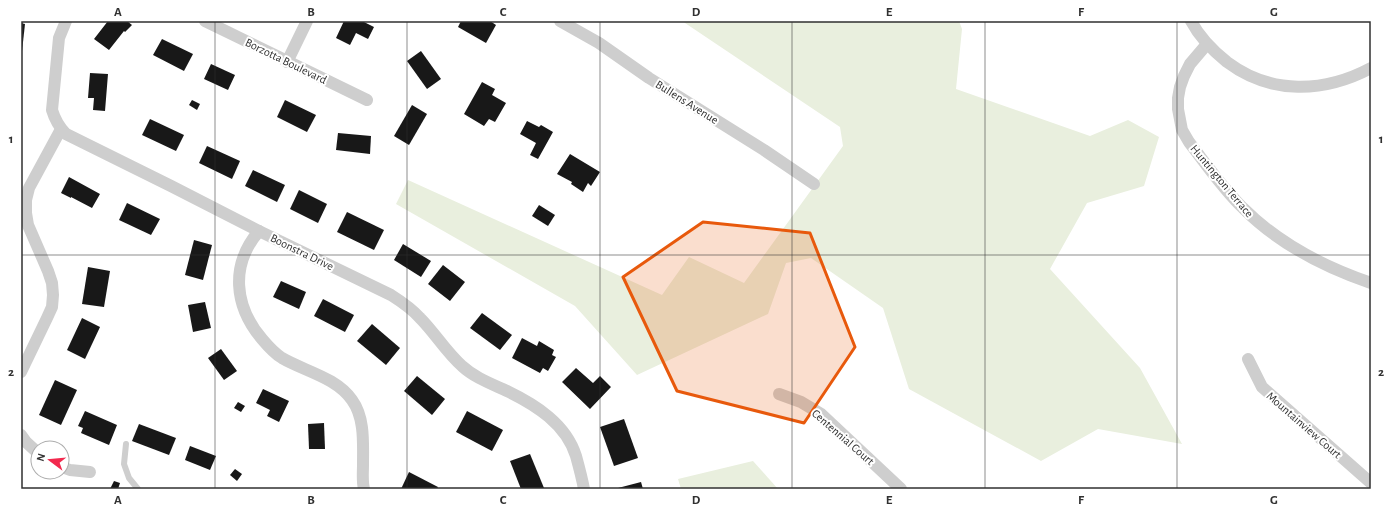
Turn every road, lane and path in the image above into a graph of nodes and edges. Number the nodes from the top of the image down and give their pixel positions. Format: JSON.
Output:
{"nodes":[{"id":1,"x":66,"y":21,"type":"edge"},
{"id":2,"x":205,"y":21,"type":"edge"},
{"id":3,"x":307,"y":21,"type":"edge"},
{"id":4,"x":560,"y":21,"type":"edge"},
{"id":5,"x":1191,"y":21,"type":"edge"},
{"id":6,"x":1207,"y":44,"type":"junction"},
{"id":7,"x":287,"y":62,"type":"junction"},
{"id":8,"x":1371,"y":68,"type":"edge"},
{"id":9,"x":367,"y":100,"type":"dead end"},
{"id":10,"x":61,"y":129,"type":"junction"},
{"id":11,"x":814,"y":184,"type":"dead end"},
{"id":12,"x":259,"y":231,"type":"junction"},
{"id":13,"x":1371,"y":283,"type":"edge"},
{"id":14,"x":1248,"y":359,"type":"dead end"},
{"id":15,"x":21,"y":372,"type":"edge"},
{"id":16,"x":779,"y":394,"type":"dead end"},
{"id":17,"x":21,"y":435,"type":"edge"},
{"id":18,"x":126,"y":444,"type":"dead end"},
{"id":19,"x":30,"y":446,"type":"edge"},
{"id":20,"x":70,"y":470,"type":"edge"},
{"id":21,"x":90,"y":472,"type":"dead end"},
{"id":22,"x":1371,"y":483,"type":"edge"},
{"id":23,"x":138,"y":489,"type":"edge"},
{"id":24,"x":364,"y":489,"type":"edge"},
{"id":25,"x":584,"y":489,"type":"edge"},
{"id":26,"x":901,"y":489,"type":"edge"}],
"edges":[{"from":1,"to":10,"type":"street"},
{"from":2,"to":7,"type":"street","name":"Borzotta Boulevard"},
{"from":3,"to":7,"type":"street"},
{"from":4,"to":11,"type":"street","name":"Bullens Avenue"},
{"from":5,"to":6,"type":"street"},
{"from":6,"to":8,"type":"street"},
{"from":6,"to":13,"type":"street","name":"Huntington Terrace"},
{"from":7,"to":9,"type":"street","name":"Borzotta Boulevard"},
{"from":10,"to":12,"type":"street","name":"Boonstra Drive"},
{"from":10,"to":15,"type":"street"},
{"from":12,"to":24,"type":"street"},
{"from":12,"to":25,"type":"street","name":"Boonstra Drive"},
{"from":14,"to":22,"type":"street","name":"Mountainview Court"},
{"from":16,"to":26,"type":"street","name":"Centennial Court"},
{"from":17,"to":19,"type":"street"},
{"from":18,"to":23,"type":"lane"},
{"from":20,"to":21,"type":"street"}]}
